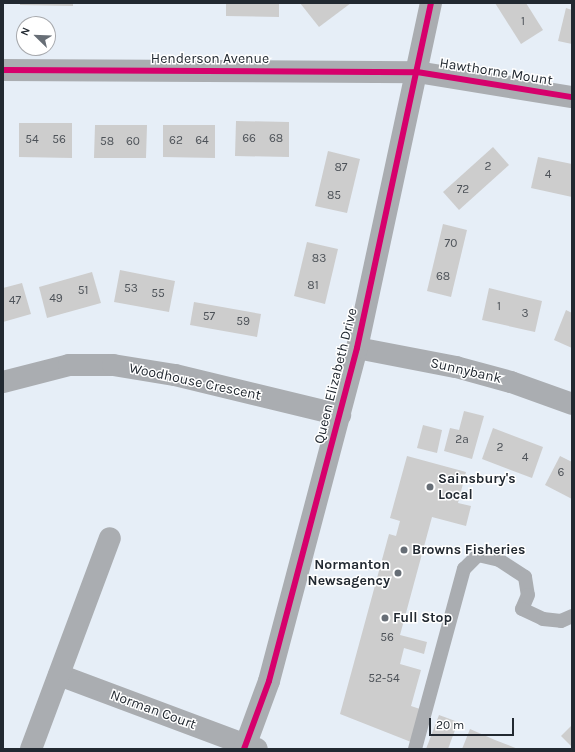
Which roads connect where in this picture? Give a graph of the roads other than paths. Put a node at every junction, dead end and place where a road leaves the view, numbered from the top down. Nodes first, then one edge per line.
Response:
1 (432, 3) edge
2 (3, 70) edge
3 (417, 72) junction
4 (572, 97) edge
5 (357, 348) junction
6 (3, 382) edge
7 (572, 404) edge
8 (340, 415) junction
9 (110, 538) dead end
10 (572, 616) edge
11 (59, 676) junction
12 (249, 748) edge
13 (31, 749) edge
14 (415, 749) edge

1 - 3 street, Queen Elizabeth Drive
2 - 3 street, Henderson Avenue
3 - 4 street, Hawthorne Mount
3 - 5 street, Queen Elizabeth Drive
5 - 7 street, Sunnybank
5 - 8 street, Queen Elizabeth Drive
6 - 8 street, Woodhouse Crescent
8 - 12 street, Queen Elizabeth Drive
9 - 11 street
10 - 14 lane
11 - 12 street, Norman Court
11 - 13 street

